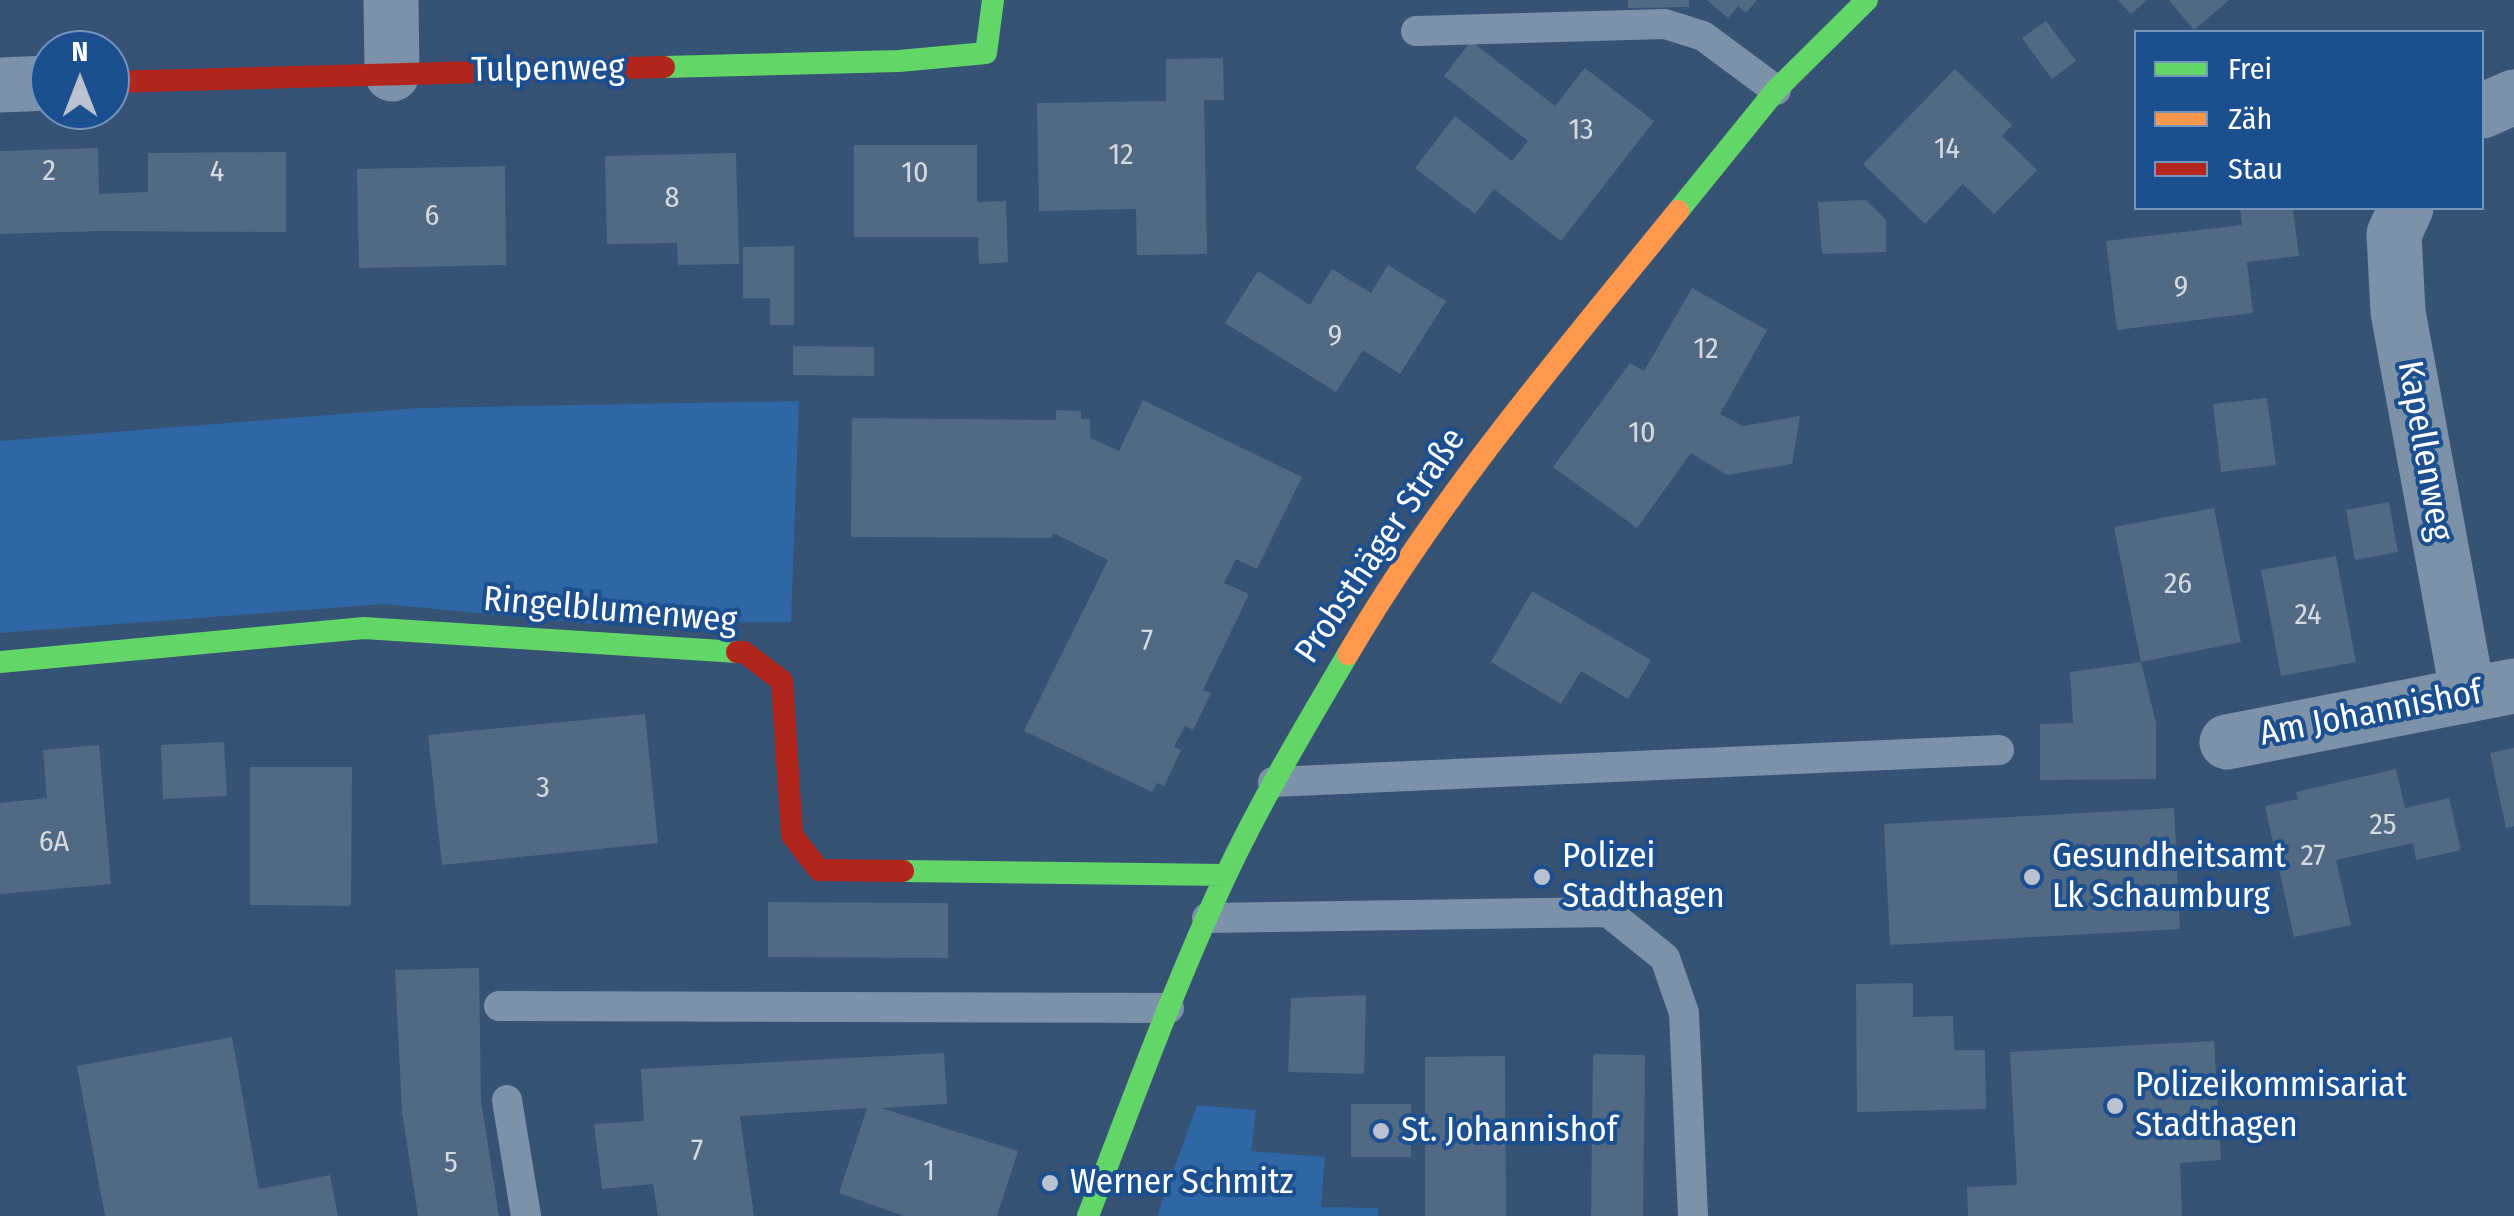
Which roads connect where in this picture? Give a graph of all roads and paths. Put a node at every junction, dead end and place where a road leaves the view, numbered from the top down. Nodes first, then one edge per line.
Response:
1 (391, 0) edge
2 (993, 0) edge
3 (1867, 0) edge
4 (1416, 30) dead end
5 (392, 74) junction
6 (130, 81) edge
7 (30, 83) edge
8 (0, 84) edge
9 (1776, 90) junction
10 (2514, 96) edge
11 (2484, 110) edge
12 (2405, 210) edge
13 (0, 662) edge
14 (2491, 690) edge
15 (2228, 742) dead end
16 (1998, 750) dead end
17 (1273, 782) junction
18 (1226, 875) junction
19 (1208, 918) junction
20 (499, 1006) dead end
21 (1169, 1008) junction
22 (507, 1100) dead end
23 (526, 1216) edge
24 (1088, 1216) edge
25 (1693, 1216) edge

1 - 5 street
2 - 5 street, Tulpenweg
3 - 9 street, Probsthäger Straße
4 - 9 lane
5 - 6 street, Tulpenweg
7 - 8 street
9 - 17 street, Probsthäger Straße
10 - 11 street
12 - 14 street, Kapellenweg
13 - 18 street, Ringelblumenweg
14 - 15 street, Am Johannishof
16 - 17 lane
17 - 18 street, Probsthäger Straße
18 - 19 street, Probsthäger Straße
19 - 21 street, Probsthäger Straße
19 - 25 lane
20 - 21 lane
21 - 24 street, Probsthäger Straße
22 - 23 lane

